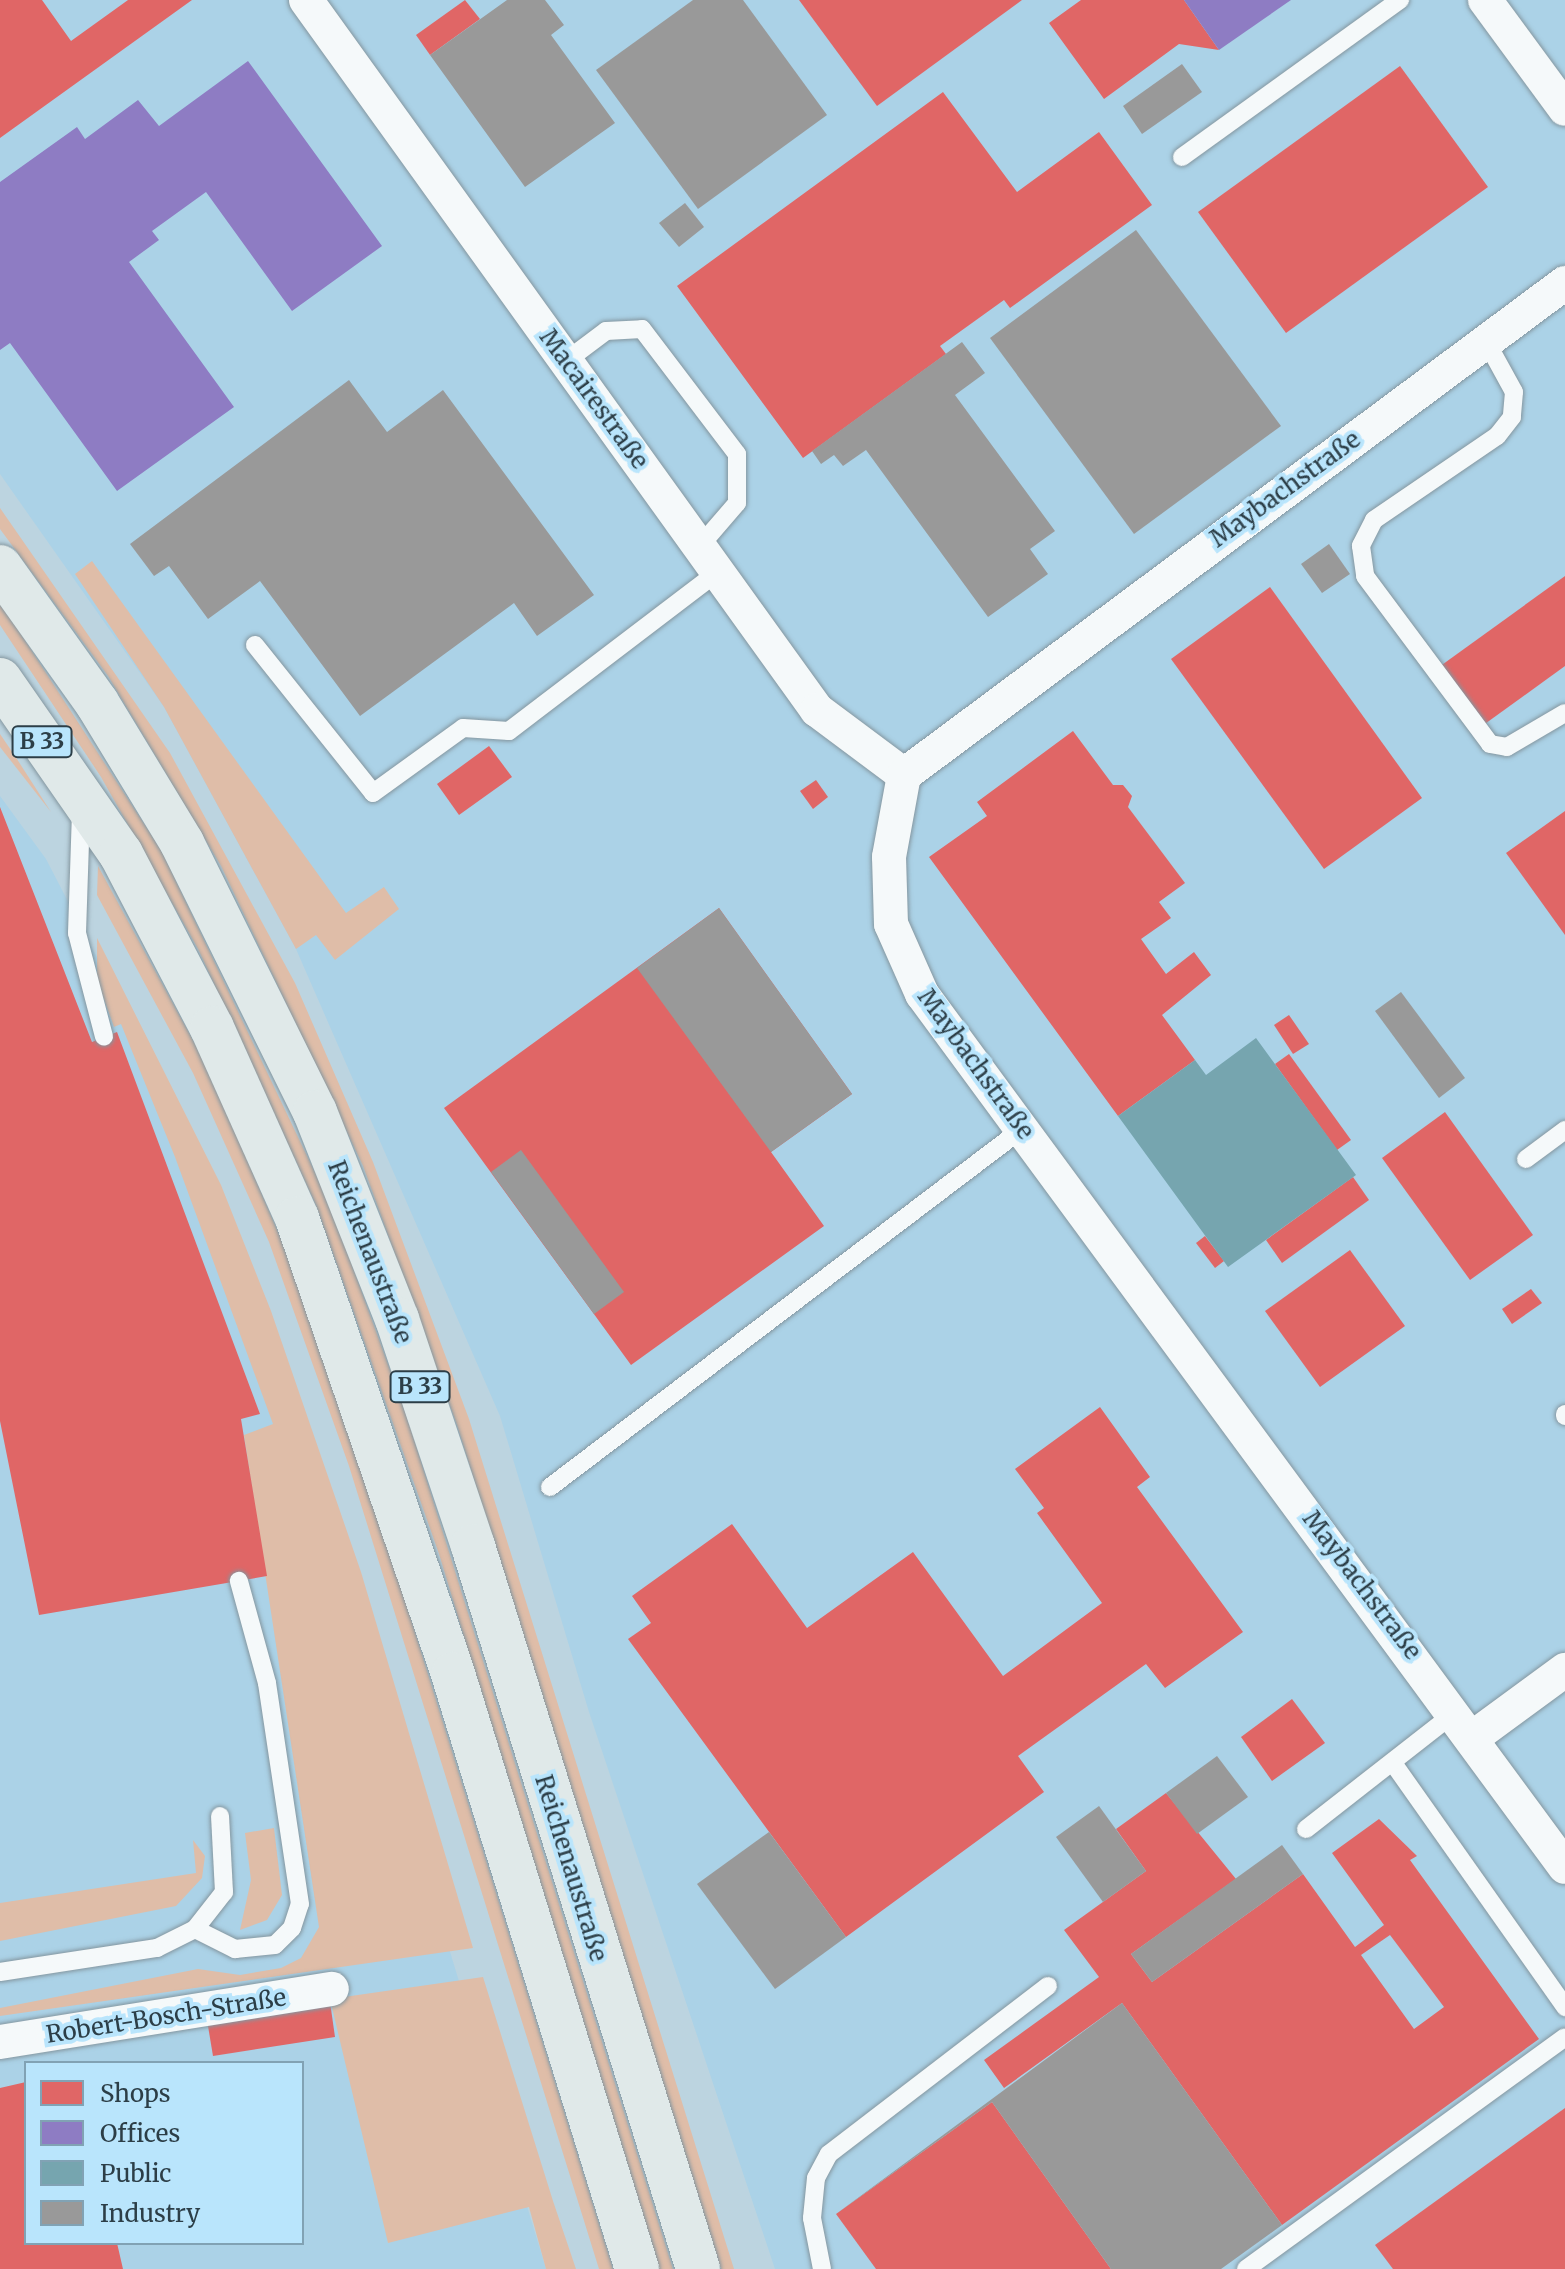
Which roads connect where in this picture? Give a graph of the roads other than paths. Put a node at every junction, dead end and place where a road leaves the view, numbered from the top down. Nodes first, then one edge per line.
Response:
1 (306, 0) edge
2 (1400, 0) edge
3 (1485, 0) edge
4 (1565, 109) edge
5 (1182, 157) dead end
6 (1565, 283) edge
7 (1486, 341) junction
8 (566, 361) junction
9 (709, 559) junction
10 (0, 567) edge
11 (255, 645) dead end
12 (0, 680) edge
13 (1565, 713) edge
14 (904, 775) junction
15 (81, 805) junction
16 (104, 1037) dead end
17 (1022, 1129) junction
18 (1565, 1130) edge
19 (1526, 1159) dead end
20 (550, 1487) dead end
21 (239, 1581) dead end
22 (1565, 1670) edge
23 (1465, 1724) junction
24 (1393, 1763) junction
25 (220, 1816) dead end
26 (1306, 1829) dead end
27 (1565, 1867) edge
28 (195, 1929) junction
29 (0, 1972) edge
30 (1048, 1986) dead end
31 (332, 1989) dead end
32 (1565, 2007) edge
33 (1565, 2037) edge
34 (0, 2042) edge
35 (637, 2269) edge
36 (698, 2269) edge
37 (822, 2269) edge
38 (1246, 2269) edge

1 - 8 street, Macairestraße
2 - 5 lane
3 - 4 street
6 - 7 street, Maybachstraße
7 - 13 lane
7 - 14 street, Maybachstraße
8 - 9 street, Macairestraße
8 - 9 lane
9 - 11 lane
9 - 14 street, Macairestraße
10 - 36 main road, Reichenaustraße / B 33
12 - 15 main road, B 33
14 - 17 street, Maybachstraße
15 - 16 lane
15 - 35 main road, B 33
17 - 20 lane
17 - 23 street, Maybachstraße
18 - 19 lane
21 - 28 lane
22 - 23 street
23 - 24 lane
23 - 27 street, Maybachstraße
24 - 26 lane
24 - 32 lane
25 - 28 lane
28 - 29 lane
30 - 37 lane
31 - 34 street, Robert-Bosch-Straße
33 - 38 lane

